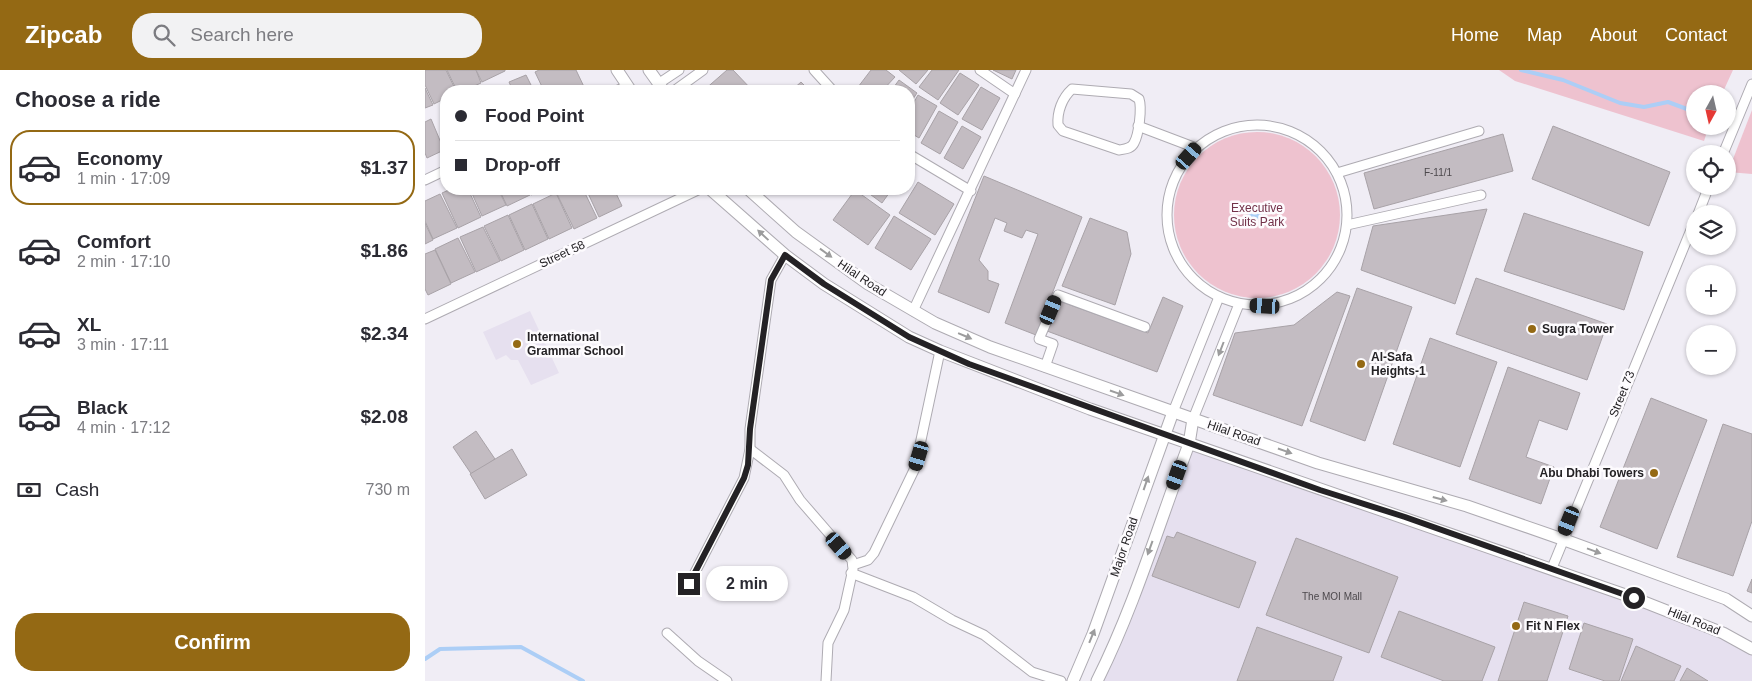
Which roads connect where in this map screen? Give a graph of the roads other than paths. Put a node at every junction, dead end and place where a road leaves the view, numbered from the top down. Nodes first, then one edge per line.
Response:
1 (617, 70) edge
2 (649, 70) edge
3 (679, 70) edge
4 (703, 70) edge
5 (814, 70) edge
6 (980, 70) edge
7 (1027, 70) edge
8 (1752, 84) edge
9 (626, 85) edge
10 (659, 85) edge
11 (664, 85) edge
12 (682, 85) edge
13 (828, 85) edge
14 (1015, 94) junction
15 (1138, 126) junction
16 (1479, 130) dead end
17 (1727, 145) edge
18 (1196, 148) junction
19 (915, 158) edge
20 (440, 173) edge
21 (1337, 173) junction
22 (425, 180) edge
23 (971, 191) junction
24 (687, 195) edge
25 (717, 195) edge
26 (755, 195) edge
27 (1481, 195) dead end
28 (1347, 225) junction
29 (1686, 242) edge
30 (785, 255) junction
31 (1219, 298) junction
32 (1239, 304) junction
33 (913, 311) junction
34 (425, 319) edge
35 (1145, 327) dead end
36 (940, 351) junction
37 (1045, 367) junction
38 (1173, 412) junction
39 (1193, 419) junction
40 (1163, 435) junction
41 (1189, 444) junction
42 (750, 449) junction
43 (1562, 539) junction
44 (1552, 568) junction
45 (852, 569) junction
46 (689, 584) dead end
47 (1752, 616) edge
48 (667, 633) dead end
49 (1752, 649) edge
50 (727, 681) edge
51 (826, 681) edge
52 (1061, 681) edge
53 (1073, 681) edge
54 (1097, 681) edge

1 - 9 street
2 - 10 street
3 - 11 street
4 - 12 street
5 - 13 street
6 - 14 street
7 - 14 street
8 - 17 street
14 - 23 street
15 - 15 street
15 - 18 street
16 - 21 street
18 - 21 street
18 - 31 street
19 - 23 street
20 - 22 street
21 - 28 street
23 - 33 street
24 - 34 street, Street 58
30 -> 25 street, Hilal Road
26 -> 33 street, Hilal Road
27 - 28 street
28 - 32 street
29 - 43 street, Street 73
30 - 36 street, Hilal Road
30 - 42 street
31 - 32 street
31 - 38 street
32 -> 39 street
33 -> 37 street, Hilal Road
35 - 37 street
36 - 40 street, Hilal Road
36 - 45 street
37 -> 38 street, Hilal Road
38 - 39 street, Hilal Road
38 - 40 street, Major Road
39 - 41 street, Major Road
39 -> 43 street, Hilal Road
40 - 41 street, Hilal Road
53 -> 40 street, Major Road
41 - 44 street, Hilal Road
41 -> 54 street, Major Road
42 - 45 street
42 - 46 street
43 - 44 street, Street 73
43 -> 47 street, Hilal Road
44 - 49 street, Hilal Road
45 - 51 street
45 - 52 street
48 - 50 street

